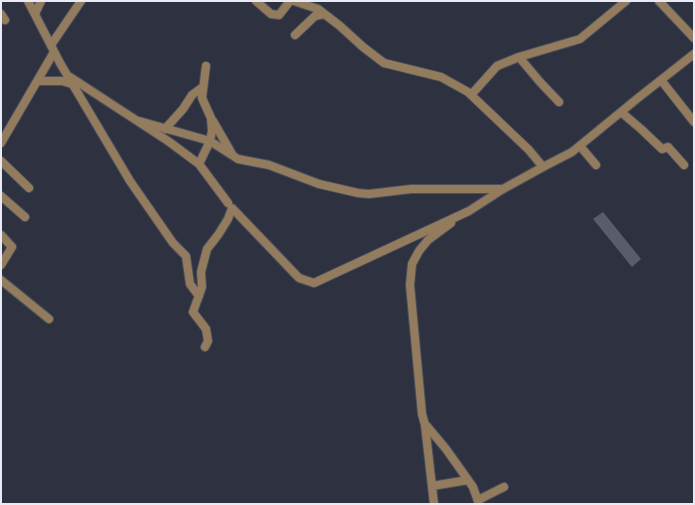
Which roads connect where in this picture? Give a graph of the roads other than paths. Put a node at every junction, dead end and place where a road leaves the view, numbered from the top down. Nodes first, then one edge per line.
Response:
1 (28, 1) edge
2 (41, 1) edge
3 (81, 1) edge
4 (256, 1) edge
5 (290, 1) edge
6 (294, 1) edge
7 (322, 1) edge
8 (626, 1) edge
9 (659, 1) edge
10 (316, 8) junction
11 (35, 14) junction
12 (324, 14) junction
13 (296, 35) dead end
14 (694, 38) edge
15 (53, 49) junction
16 (694, 54) edge
17 (519, 57) junction
18 (206, 66) dead end
19 (67, 75) junction
20 (661, 80) junction
21 (38, 81) junction
22 (72, 84) junction
23 (203, 87) junction
24 (471, 95) junction
25 (559, 102) dead end
26 (621, 112) junction
27 (211, 118) junction
28 (139, 121) junction
29 (694, 122) edge
30 (165, 129) junction
31 (210, 141) junction
32 (1, 143) edge
33 (580, 146) junction
34 (233, 155) junction
35 (1, 161) edge
36 (199, 164) junction
37 (596, 165) dead end
38 (684, 165) dead end
39 (543, 167) junction
40 (29, 188) dead end
41 (503, 189) junction
42 (1, 196) edge
43 (228, 203) dead end
44 (460, 215) junction
45 (25, 217) dead end
46 (1, 236) edge
47 (1, 265) edge
48 (1, 280) edge
49 (199, 296) junction
50 (49, 319) dead end
51 (205, 347) dead end
52 (425, 425) junction
53 (468, 480) junction
54 (432, 486) junction
55 (504, 487) dead end
56 (478, 502) edge
57 (434, 504) edge

1 - 11 street
2 - 11 street
3 - 15 street
4 - 5 street
6 - 10 street
7 - 10 street
8 - 17 street
9 - 14 street
10 - 12 street
11 - 15 street
12 - 13 street
12 - 24 street
15 - 19 street
15 - 21 street
16 - 20 street
17 - 24 street
17 - 25 street
18 - 23 street
19 - 22 street
19 - 28 street
20 - 26 street
20 - 29 street
21 - 22 street
21 - 32 street
22 - 49 street
23 - 27 street
23 - 30 street
24 - 39 street
26 - 33 street
26 - 38 street
27 - 31 street
27 - 34 street
28 - 30 street
28 - 36 street
30 - 31 street
31 - 34 street
31 - 36 street
33 - 37 street
33 - 39 street
34 - 41 street
35 - 40 street
36 - 43 street
39 - 41 street
41 - 44 street
42 - 45 street
44 - 49 street
44 - 52 street
46 - 47 street
48 - 50 street
49 - 51 street
52 - 53 street
52 - 54 street
53 - 54 street
53 - 56 street
54 - 57 street
55 - 56 street

